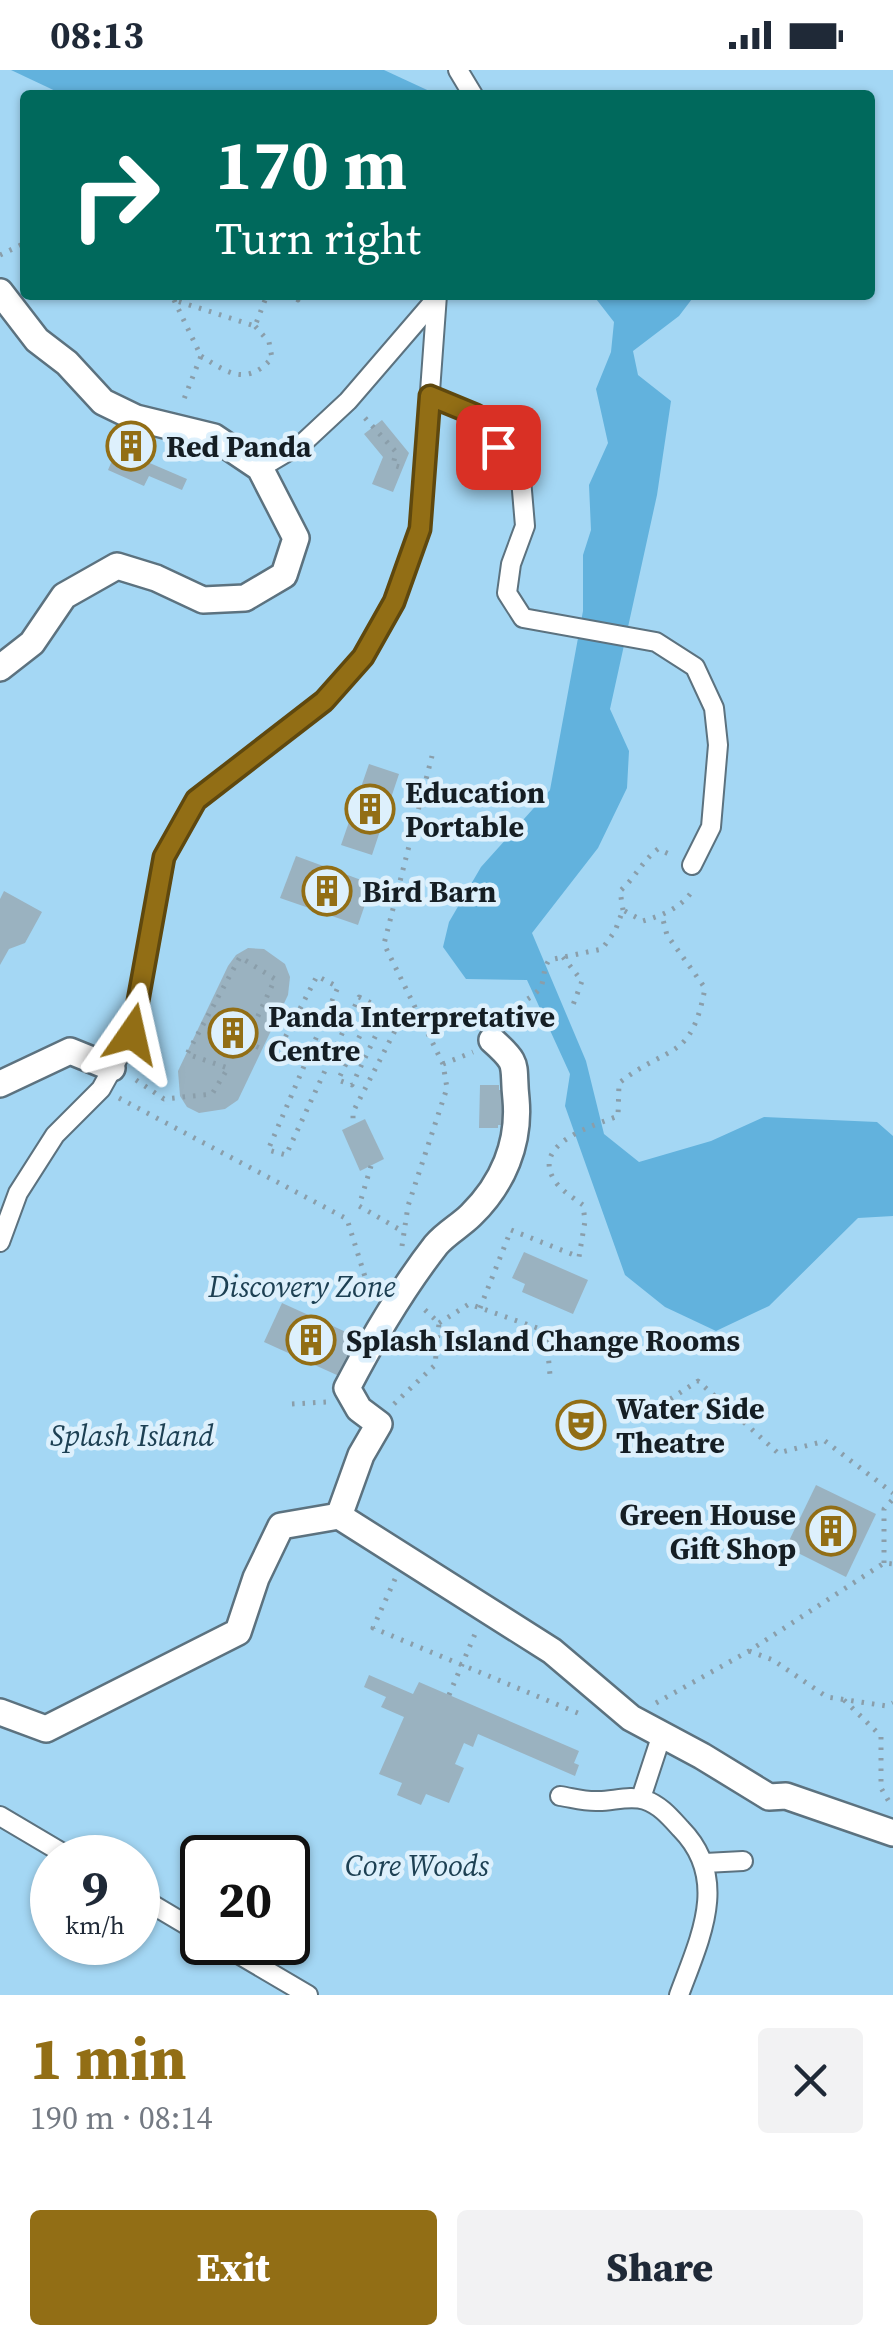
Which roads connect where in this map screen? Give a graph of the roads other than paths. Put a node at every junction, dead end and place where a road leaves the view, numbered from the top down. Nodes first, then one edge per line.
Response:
1 (0, 292) edge
2 (434, 300) edge
3 (436, 300) edge
4 (430, 396) junction
5 (260, 468) junction
6 (0, 668) edge
7 (692, 865) road end
8 (492, 1040) road end
9 (107, 1078) junction
10 (0, 1084) edge
11 (0, 1242) edge
12 (339, 1516) junction
13 (0, 1712) edge
14 (662, 1734) junction
15 (560, 1796) dead end
16 (641, 1798) junction
17 (0, 1816) edge
18 (893, 1833) edge
19 (32, 1835) edge
20 (743, 1861) dead end
21 (705, 1863) junction
22 (257, 1965) edge
23 (308, 1995) edge
24 (679, 1995) edge

1 - 5 street
2 - 5 lane
3 - 4 lane
4 - 7 lane
4 - 9 lane
5 - 6 street
8 - 12 street
9 - 10 street
9 - 11 lane
12 - 13 street
12 - 14 street
14 - 16 lane
14 - 18 street
15 - 16 lane
16 - 21 lane
17 - 19 lane
20 - 21 lane
21 - 24 lane
22 - 23 lane

